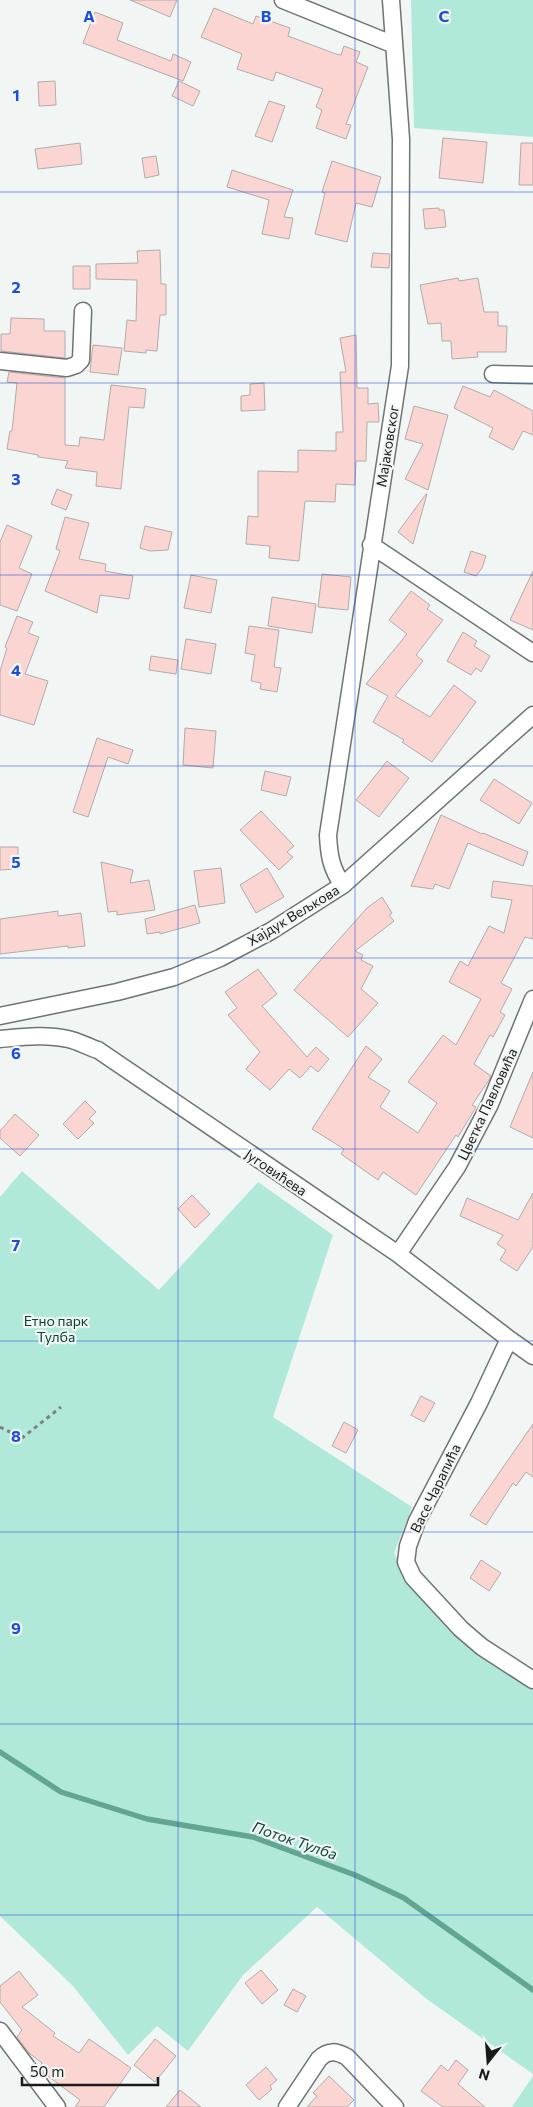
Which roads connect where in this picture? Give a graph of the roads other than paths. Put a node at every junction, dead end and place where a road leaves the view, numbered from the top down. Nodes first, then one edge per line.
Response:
1 (283, 0) edge
2 (390, 0) edge
3 (392, 44) junction
4 (83, 311) dead end
5 (0, 361) edge
6 (493, 374) dead end
7 (533, 375) edge
8 (372, 545) junction
9 (533, 653) edge
10 (533, 715) edge
11 (343, 885) junction
12 (533, 999) edge
13 (0, 1016) edge
14 (0, 1039) edge
15 (398, 1254) junction
16 (508, 1339) junction
17 (533, 1356) edge
18 (533, 1680) edge
19 (0, 2031) edge
20 (57, 2107) edge
21 (287, 2107) edge
22 (395, 2107) edge

1 - 3 street
2 - 3 street, Мајаковског
3 - 8 street, Мајаковског
4 - 5 street
6 - 7 street
8 - 9 street
8 - 11 street, Мајаковског
10 - 11 street, Хајдук Вељкова
11 - 13 street, Хајдук Вељкова
12 - 15 street, Цветка Павловића
14 - 15 street, Југовићева
15 - 16 street, Југовићева
16 - 17 street, Југовићева
16 - 18 street, Васе Чарапића
19 - 20 street
21 - 22 street

